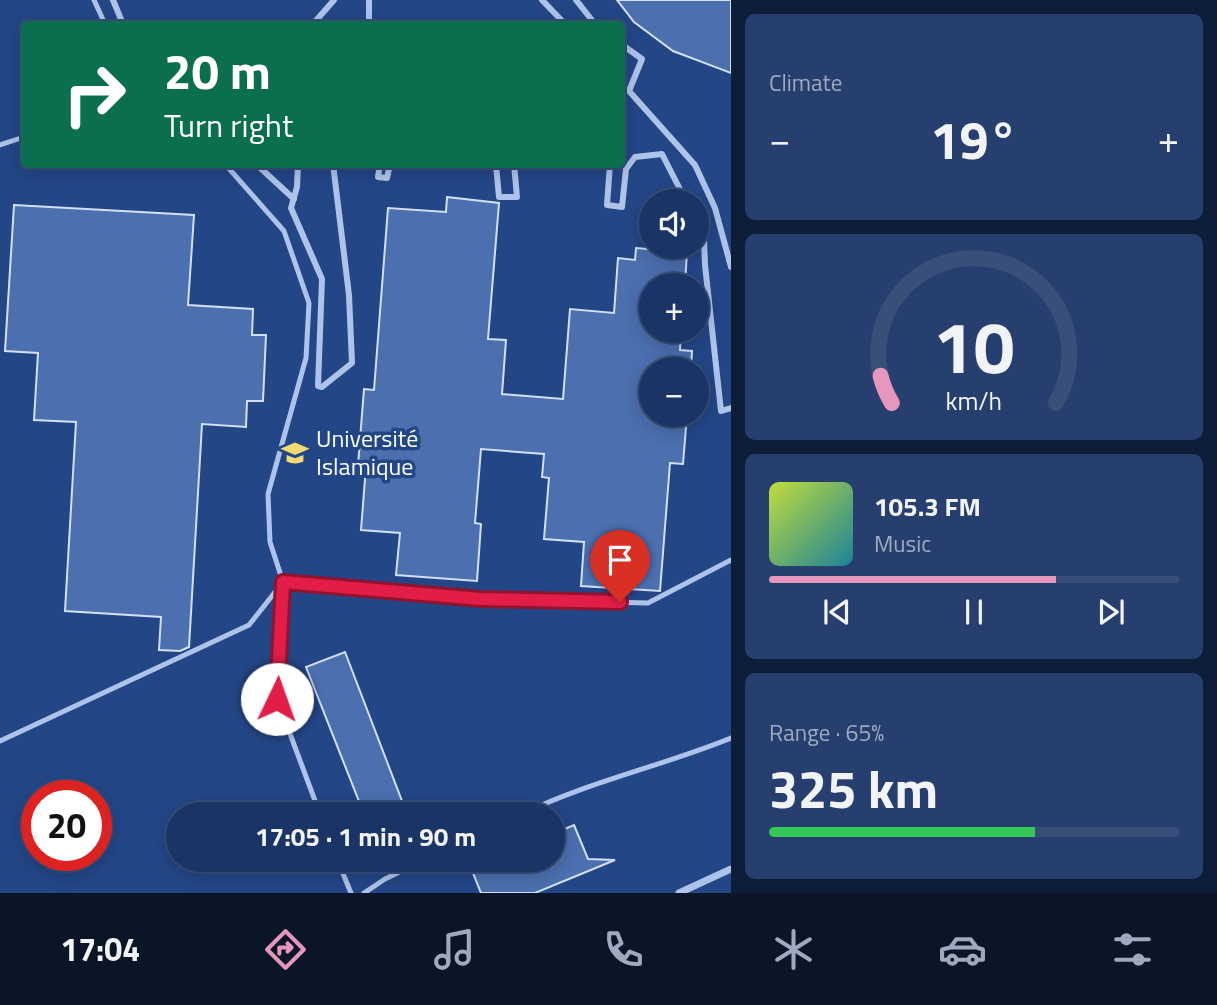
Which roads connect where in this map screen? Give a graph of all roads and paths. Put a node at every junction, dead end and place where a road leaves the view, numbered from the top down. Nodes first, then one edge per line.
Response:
1 (94, 0) edge
2 (113, 0) edge
3 (334, 0) edge
4 (369, 0) edge
5 (542, 0) edge
6 (576, 0) edge
7 (104, 21) edge
8 (122, 21) edge
9 (316, 21) edge
10 (369, 21) edge
11 (562, 21) edge
12 (593, 21) edge
13 (625, 47) edge
14 (21, 138) edge
15 (0, 145) edge
16 (229, 168) edge
17 (260, 168) edge
18 (298, 168) edge
19 (333, 168) edge
20 (379, 168) edge
21 (389, 168) edge
22 (496, 168) edge
23 (514, 168) edge
24 (610, 168) edge
25 (680, 189) edge
26 (294, 199) junction
27 (705, 259) edge
28 (730, 267) edge
29 (730, 408) edge
30 (730, 560) edge
31 (283, 582) junction
32 (730, 738) edge
33 (0, 741) edge
34 (316, 802) edge
35 (546, 802) edge
36 (730, 869) edge
37 (342, 872) edge
38 (399, 872) edge
39 (351, 893) edge
40 (364, 893) edge
41 (679, 893) edge

1 - 7 lane
2 - 8 street
3 - 9 street
4 - 10 street
5 - 11 street
6 - 12 street
13 - 28 street
14 - 15 lane
16 - 31 lane
17 - 26 street
18 - 26 street
19 - 26 street
20 - 21 street
22 - 23 street
24 - 25 street
27 - 29 street
30 - 31 lane
31 - 33 lane
31 - 34 lane
32 - 35 lane
36 - 41 street
37 - 39 lane
38 - 40 lane

